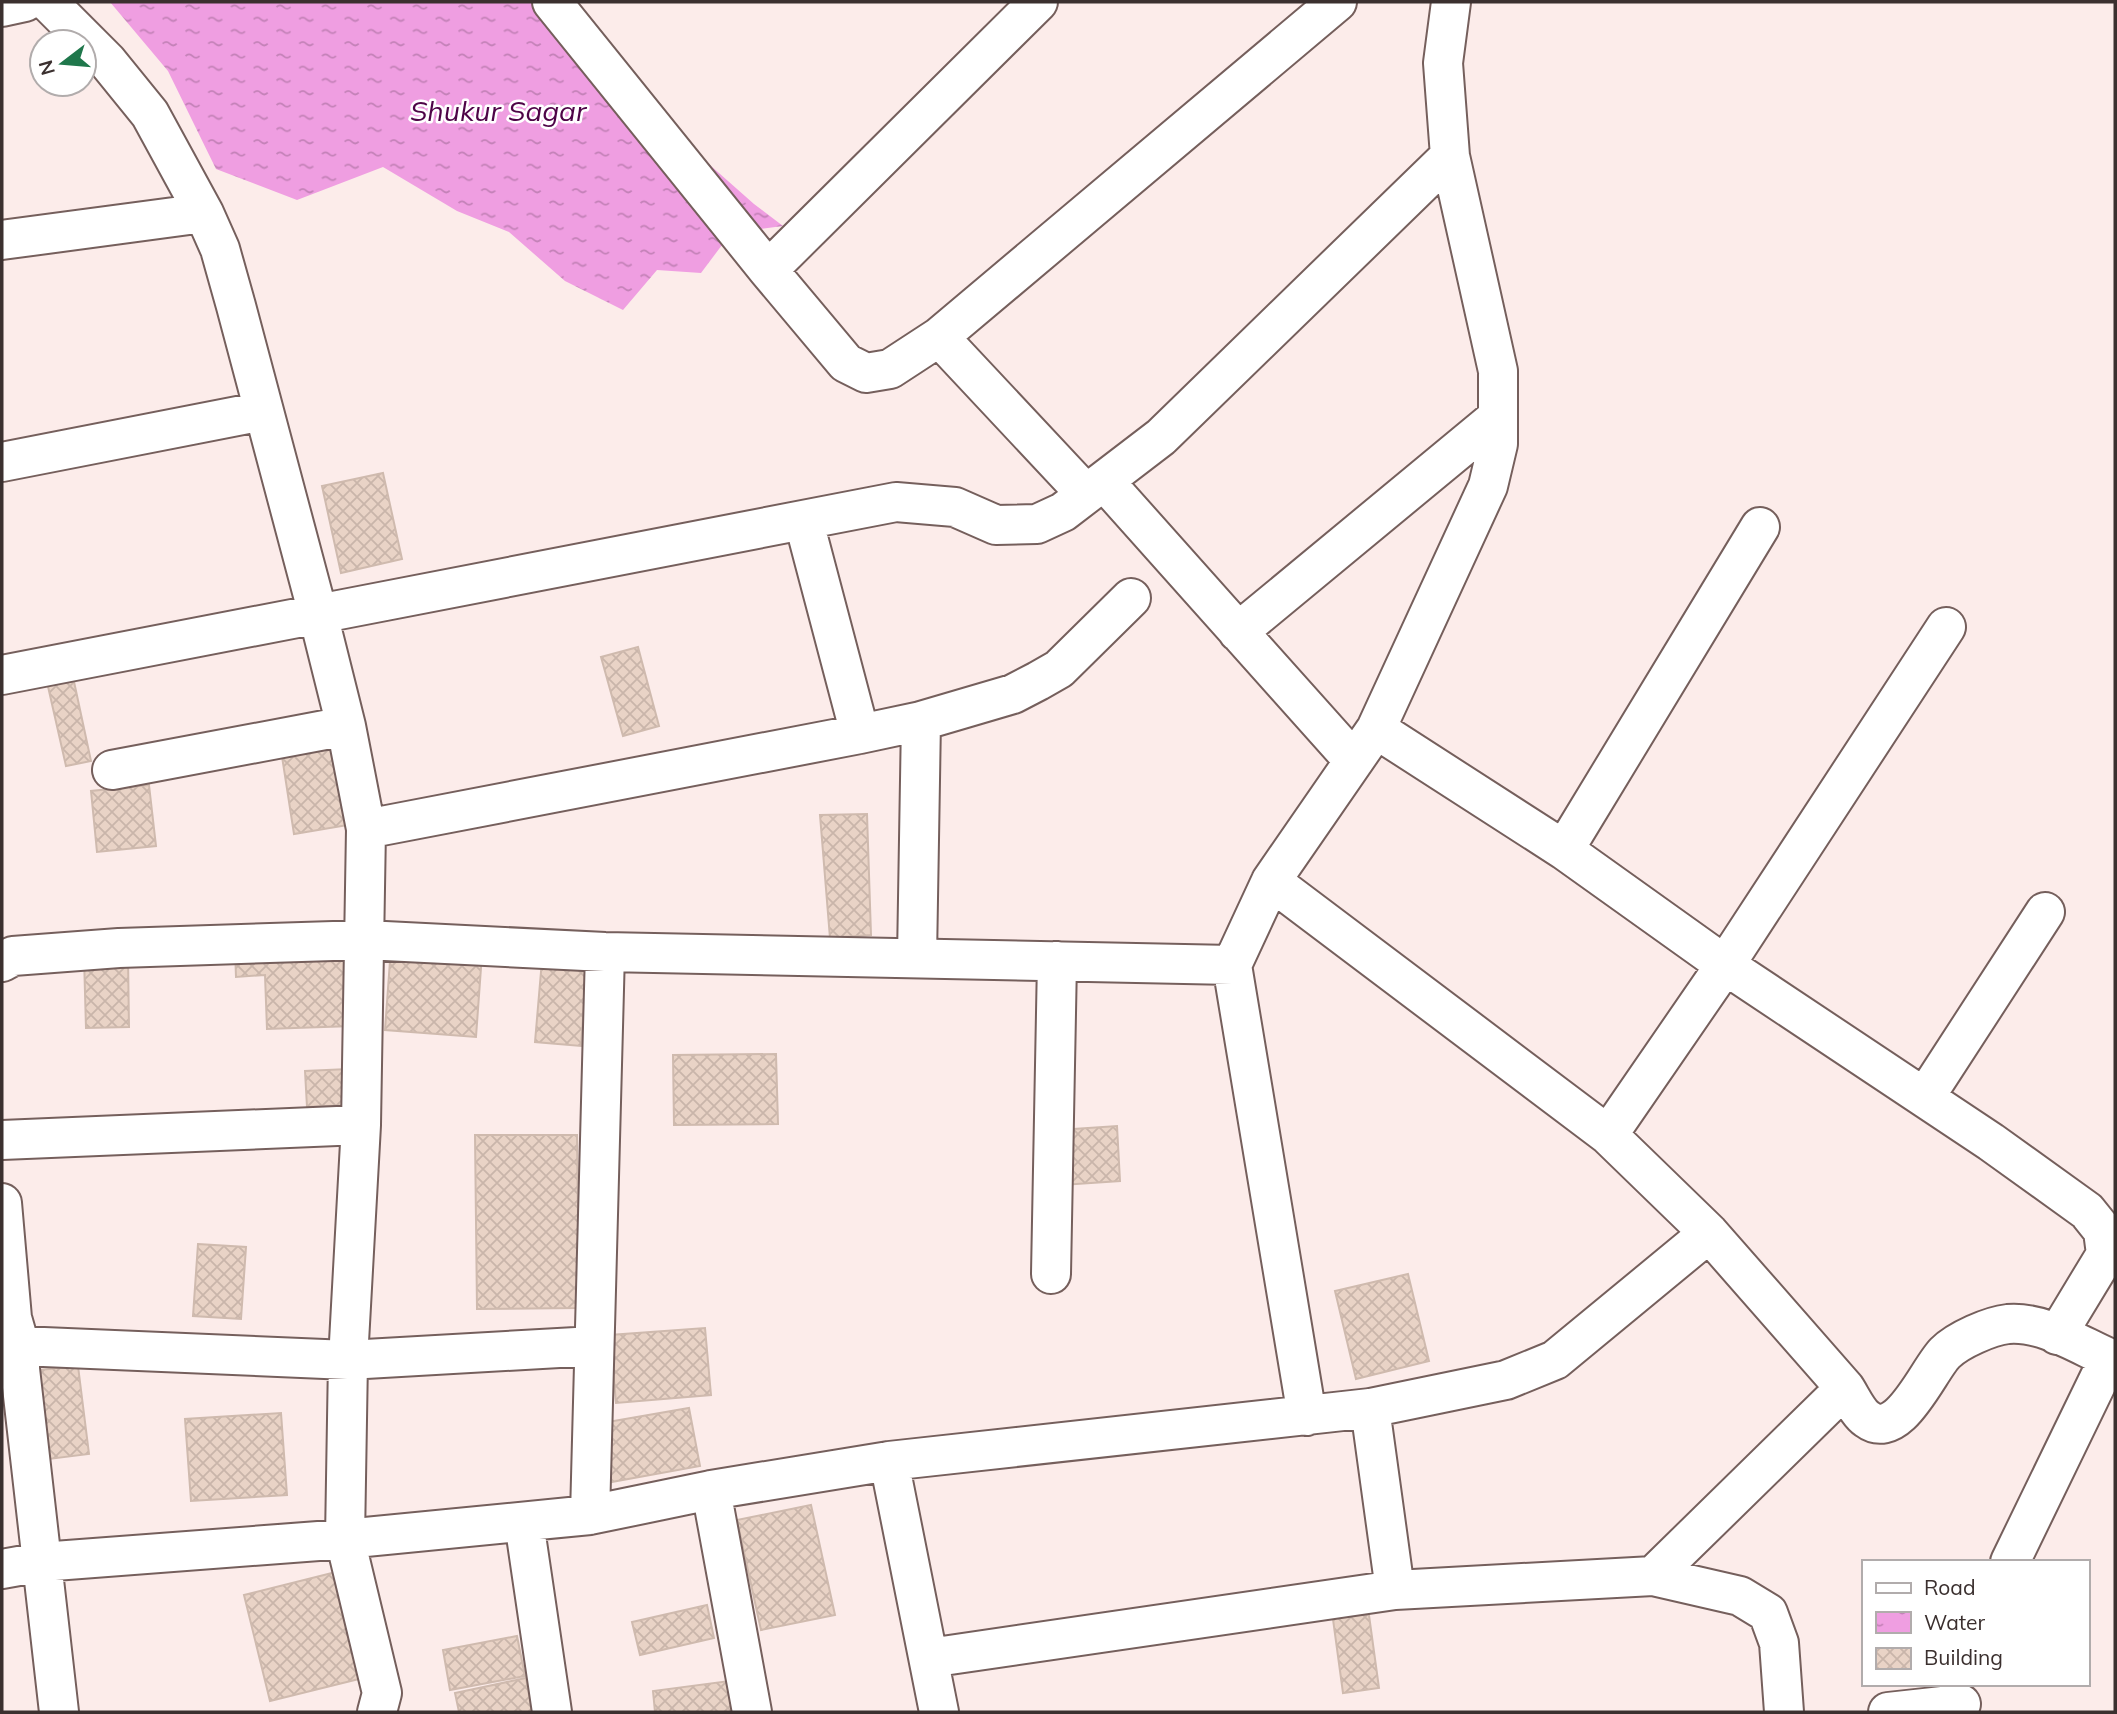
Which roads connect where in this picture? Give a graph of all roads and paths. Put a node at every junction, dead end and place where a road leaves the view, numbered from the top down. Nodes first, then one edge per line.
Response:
1 (25, 2) edge
2 (48, 2) edge
3 (552, 2) edge
4 (1038, 2) edge
5 (1337, 2) edge
6 (1451, 2) edge
7 (2, 7) edge
8 (1450, 156) junction
9 (204, 213) junction
10 (2, 240) edge
11 (768, 270) junction
12 (939, 337) junction
13 (263, 411) junction
14 (1498, 417) junction
15 (2, 462) edge
16 (1095, 487) junction
17 (804, 522) junction
18 (1760, 527) dead end
19 (1131, 598) dead end
20 (318, 614) junction
21 (1946, 627) dead end
22 (1238, 632) junction
23 (2, 675) edge
24 (921, 720) junction
25 (346, 726) junction
26 (1376, 729) junction
27 (860, 734) junction
28 (1354, 761) junction
29 (112, 770) dead end
30 (366, 829) junction
31 (1564, 850) junction
32 (1271, 881) junction
33 (2046, 912) dead end
34 (365, 940) junction
35 (605, 952) junction
36 (917, 958) junction
37 (1057, 961) junction
38 (2, 962) edge
39 (1232, 965) junction
40 (1725, 965) junction
41 (1925, 1097) junction
42 (361, 1125) junction
43 (1608, 1135) junction
44 (2, 1140) edge
45 (2, 1197) edge
46 (2, 1203) edge
47 (1709, 1233) junction
48 (1051, 1274) dead end
49 (2057, 1335) junction
50 (20, 1346) junction
51 (594, 1346) junction
52 (348, 1360) junction
53 (2112, 1360) edge
54 (1845, 1388) junction
55 (1370, 1408) junction
56 (1307, 1416) junction
57 (889, 1461) junction
58 (711, 1490) junction
59 (590, 1515) junction
60 (524, 1522) junction
61 (345, 1539) junction
62 (2011, 1560) edge
63 (41, 1562) junction
64 (2, 1569) edge
65 (1653, 1576) junction
66 (1395, 1590) junction
67 (929, 1658) junction
68 (1961, 1704) dead end
69 (59, 1712) edge
70 (377, 1712) edge
71 (552, 1712) edge
72 (752, 1712) edge
73 (939, 1712) edge
74 (1784, 1712) edge
75 (1888, 1712) edge

1 - 7 street
2 - 9 street
3 - 11 street
4 - 11 street
5 - 12 street
6 - 8 street
8 - 14 street
8 - 16 street
9 - 10 street
9 - 13 street
11 - 12 street
12 - 16 street
13 - 15 street
13 - 20 street
14 - 22 street
14 - 26 street
16 - 17 street
16 - 22 street
17 - 20 street
17 - 27 street
18 - 31 street
19 - 24 street
20 - 23 street
20 - 25 street
21 - 40 street
22 - 28 street
24 - 27 street
24 - 36 street
25 - 29 street
25 - 30 street
26 - 28 street
26 - 31 street
27 - 30 street
28 - 32 street
30 - 34 street
31 - 40 street
32 - 39 street
32 - 43 street
33 - 41 street
34 - 35 street
34 - 38 street
34 - 42 street
35 - 36 street
35 - 51 street
36 - 37 street
37 - 39 street
37 - 48 street
39 - 56 street
40 - 41 street
40 - 43 street
41 - 49 street
42 - 44 street
42 - 52 street
43 - 47 street
45 - 46 street
46 - 50 street
47 - 54 street
47 - 55 street
49 - 53 street
49 - 54 street
50 - 52 street
50 - 63 street
51 - 52 street
51 - 59 street
52 - 61 street
53 - 62 street
54 - 65 street
55 - 56 street
55 - 66 street
56 - 57 street
57 - 58 street
57 - 67 street
58 - 59 street
58 - 72 street
59 - 60 street
60 - 61 street
60 - 71 street
61 - 63 street
61 - 70 street
63 - 64 street
63 - 69 street
65 - 66 street
65 - 74 street
66 - 67 street
67 - 73 street
68 - 75 street

